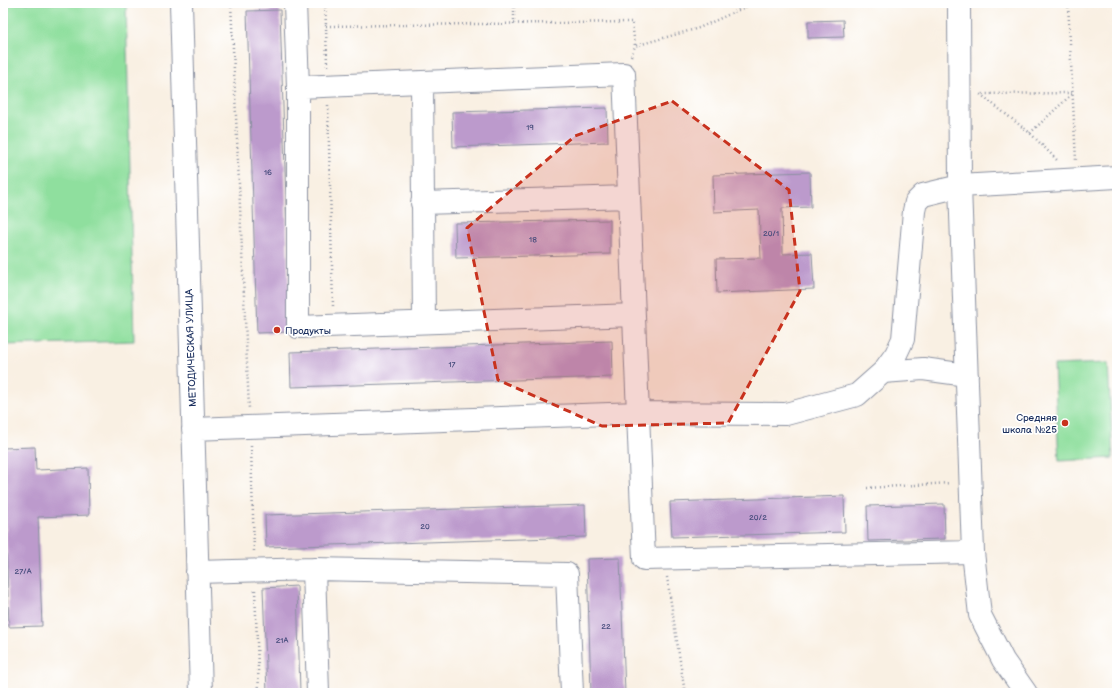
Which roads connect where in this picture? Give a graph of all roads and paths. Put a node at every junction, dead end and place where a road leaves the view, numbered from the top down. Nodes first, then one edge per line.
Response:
1 (181, 3) edge
2 (231, 3) edge
3 (295, 3) edge
4 (325, 3) edge
5 (514, 3) edge
6 (754, 3) edge
7 (959, 3) edge
8 (1068, 3) edge
9 (514, 24) dead end
10 (326, 26) dead end
11 (624, 74) junction
12 (422, 82) junction
13 (298, 87) junction
14 (1073, 93) junction
15 (1030, 133) junction
16 (1117, 177) edge
17 (1077, 179) junction
18 (960, 186) junction
19 (629, 197) junction
20 (422, 203) junction
21 (634, 315) junction
22 (424, 322) junction
23 (883, 372) junction
24 (967, 375) junction
25 (638, 413) junction
26 (250, 427) junction
27 (193, 429) junction
28 (971, 481) junction
29 (867, 488) dead end
30 (974, 552) junction
31 (665, 559) junction
32 (314, 568) junction
33 (255, 570) junction
34 (197, 572) junction
35 (201, 693) edge
36 (259, 693) edge
37 (318, 693) edge
38 (572, 693) edge
39 (685, 693) edge
40 (1026, 693) edge

1 - 27 street, МЕТОДИЧЕСКАЯ УЛИЦА
2 - 26 path
3 - 13 street
4 - 10 path
5 - 9 path
6 - 11 path
7 - 18 street
8 - 14 path
11 - 12 street
11 - 19 street
12 - 13 street
12 - 20 street
13 - 22 street
14 - 15 path
14 - 15 path
14 - 17 path
15 - 17 path
16 - 17 street
17 - 18 street
18 - 23 street
18 - 24 street
19 - 20 street
19 - 21 street
20 - 22 street
21 - 22 street
21 - 25 street
23 - 24 street
23 - 25 street
24 - 28 street
25 - 26 street
25 - 31 street
26 - 27 street
26 - 33 path
27 - 34 street, МЕТОДИЧЕСКАЯ УЛИЦА
28 - 29 path
28 - 30 street
30 - 31 street
30 - 40 street
31 - 39 path
32 - 33 street
32 - 37 street
32 - 38 street
33 - 34 street
33 - 36 path
34 - 35 street, МЕТОДИЧЕСКАЯ УЛИЦА

